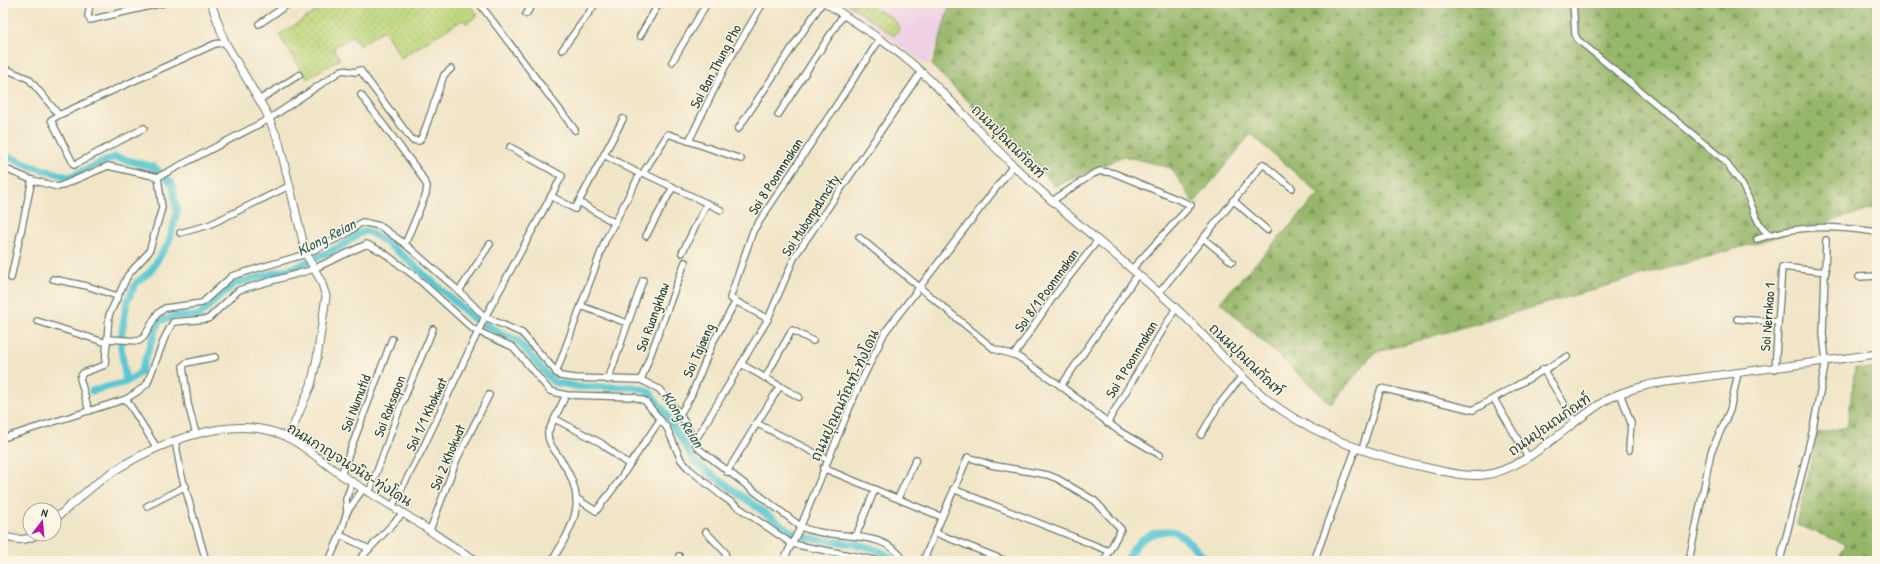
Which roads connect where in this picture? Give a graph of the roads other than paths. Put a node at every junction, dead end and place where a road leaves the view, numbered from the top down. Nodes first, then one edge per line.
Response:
1 (90, 3) edge
2 (163, 3) edge
3 (211, 3) edge
4 (290, 3) edge
5 (479, 3) edge
6 (534, 3) edge
7 (596, 3) edge
8 (659, 3) edge
9 (707, 3) edge
10 (764, 3) edge
11 (822, 3) edge
12 (826, 3) edge
13 (1573, 3) edge
14 (526, 14) dead end
15 (843, 14) junction
16 (260, 24) dead end
17 (640, 36) dead end
18 (880, 39) junction
19 (225, 42) junction
20 (562, 50) dead end
21 (672, 62) dead end
22 (3, 68) edge
23 (451, 69) dead end
24 (921, 72) junction
25 (299, 75) dead end
26 (361, 95) dead end
27 (259, 100) junction
28 (59, 115) junction
29 (778, 115) dead end
30 (269, 119) junction
31 (623, 119) dead end
32 (144, 128) dead end
33 (738, 129) dead end
34 (575, 130) dead end
35 (689, 141) junction
36 (510, 147) dead end
37 (604, 155) junction
38 (741, 159) dead end
39 (1013, 166) junction
40 (3, 168) edge
41 (642, 174) junction
42 (158, 177) junction
43 (32, 180) junction
44 (289, 186) junction
45 (673, 187) junction
46 (1292, 188) dead end
47 (551, 196) junction
48 (1233, 200) junction
49 (1052, 201) junction
50 (579, 202) junction
51 (707, 203) junction
52 (721, 210) dead end
53 (615, 223) junction
54 (1267, 230) dead end
55 (1877, 232) edge
56 (180, 233) dead end
57 (1769, 235) junction
58 (646, 236) dead end
59 (859, 236) dead end
60 (1203, 238) junction
61 (1757, 239) dead end
62 (1098, 240) junction
63 (1826, 240) dead end
64 (405, 244) junction
65 (490, 244) dead end
66 (682, 253) dead end
67 (306, 254) junction
68 (685, 262) dead end
69 (1232, 262) dead end
70 (314, 267) junction
71 (1135, 272) junction
72 (1826, 272) junction
73 (1877, 276) edge
74 (1859, 277) dead end
75 (11, 278) dead end
76 (52, 279) dead end
77 (643, 280) dead end
78 (920, 286) junction
79 (459, 291) junction
80 (1159, 293) junction
81 (117, 296) junction
82 (736, 301) junction
83 (581, 306) junction
84 (1176, 308) junction
85 (484, 318) junction
86 (768, 319) junction
87 (1737, 319) dead end
88 (37, 321) dead end
89 (1778, 322) junction
90 (627, 323) junction
91 (433, 328) dead end
92 (478, 330) junction
93 (392, 339) dead end
94 (108, 341) junction
95 (813, 341) dead end
96 (1877, 354) edge
97 (1014, 355) junction
98 (215, 357) dead end
99 (1567, 357) dead end
100 (1826, 361) junction
101 (742, 364) junction
102 (1775, 368) junction
103 (1543, 369) junction
104 (1738, 373) junction
105 (556, 374) junction
106 (1242, 376) junction
107 (765, 378) junction
108 (608, 380) junction
109 (641, 380) junction
110 (780, 386) junction
111 (1061, 386) junction
112 (1620, 393) junction
113 (489, 394) dead end
114 (566, 395) junction
115 (799, 397) dead end
116 (126, 399) junction
117 (1494, 399) junction
118 (89, 411) junction
119 (680, 414) junction
120 (555, 419) junction
121 (660, 420) junction
122 (1575, 422) junction
123 (756, 423) junction
124 (1107, 423) junction
125 (196, 434) junction
126 (1201, 434) dead end
127 (3, 438) edge
128 (288, 438) junction
129 (175, 440) junction
130 (694, 441) junction
131 (157, 448) junction
132 (1359, 449) junction
133 (1629, 450) dead end
134 (1160, 455) dead end
135 (1528, 457) junction
136 (827, 459) junction
137 (916, 459) dead end
138 (629, 465) junction
139 (823, 468) junction
140 (727, 472) junction
141 (341, 475) junction
142 (352, 483) junction
143 (186, 486) junction
144 (875, 489) junction
145 (953, 489) junction
146 (366, 491) junction
147 (576, 498) junction
148 (898, 498) junction
149 (147, 506) dead end
150 (392, 507) junction
151 (347, 512) junction
152 (62, 513) edge
153 (403, 513) junction
154 (942, 517) junction
155 (800, 527) junction
156 (430, 530) junction
157 (706, 532) dead end
158 (936, 533) junction
159 (340, 535) junction
160 (3, 536) edge
161 (856, 536) junction
162 (22, 540) edge
163 (793, 543) junction
164 (369, 549) junction
165 (1109, 551) junction
166 (463, 558) edge
167 (726, 559) edge
168 (206, 561) edge
169 (329, 561) edge
170 (358, 561) edge
171 (478, 561) edge
172 (552, 561) edge
173 (732, 561) edge
174 (783, 561) edge
175 (880, 561) edge
176 (904, 561) edge
177 (923, 561) edge
178 (1006, 561) edge
179 (1104, 561) edge
180 (1314, 561) edge
181 (1690, 561) edge
182 (1780, 561) edge

1 - 2 street
3 - 19 street
4 - 16 street
5 - 34 street
6 - 14 street
7 - 20 street
8 - 17 street
9 - 21 street
10 - 35 street, Soi Ban Thung Pho
11 - 33 street
12 - 15 street, ถนนปุณณกัณฑ์
13 - 57 street
15 - 18 street, ถนนปุณณกัณฑ์
15 - 29 street
18 - 24 street, ถนนปุณณกัณฑ์
18 - 82 street, Soi 8 Poonnnakan
19 - 27 street
19 - 28 street
22 - 28 street
23 - 30 street
24 - 39 street, ถนนปุณณกัณฑ์
24 - 86 street, Soi Mubanpalmcity
25 - 27 street
26 - 64 street
27 - 30 street
28 - 32 street
30 - 42 street
30 - 44 street
31 - 37 street
35 - 38 street
35 - 41 street
36 - 47 street, Soi 1/1 Khokwat
37 - 41 street
37 - 50 street
39 - 49 street, ถนนปุณณกัณฑ์
39 - 78 street, ถนนปุณณกัณฑ์-ทุ่งโดน
40 - 43 street
41 - 45 street
41 - 53 street
42 - 43 street
42 - 81 street
43 - 75 street
44 - 56 street
44 - 67 street
45 - 51 street
45 - 58 street
46 - 48 street
47 - 50 street
47 - 85 street, Soi 1/1 Khokwat
48 - 54 street
48 - 60 street
49 - 62 street, ถนนปุณณกัณฑ์
49 - 71 street
50 - 53 street
51 - 52 street
51 - 66 street
53 - 83 street
55 - 57 street
57 - 61 street
59 - 78 street
60 - 69 street
60 - 80 street
62 - 71 street, ถนนปุณณกัณฑ์
62 - 97 street, Soi 8/1 Poonnnakan
63 - 72 street
64 - 67 street
64 - 79 street
65 - 79 street
67 - 70 street
67 - 94 street
68 - 109 street, Soi Ruangkhaw
70 - 92 street
70 - 116 street
70 - 128 street
71 - 80 street, ถนนปุณณกัณฑ์
71 - 111 street
72 - 89 street, Soi Nernkao 1
72 - 100 street
73 - 74 street
76 - 81 street
77 - 90 street
78 - 97 street
78 - 136 street, ถนนปุณณกัณฑ์-ทุ่งโดน
79 - 85 street
80 - 84 street, ถนนปุณณกัณฑ์
81 - 94 street
82 - 86 street
82 - 119 street, Soi Tajaeng
83 - 90 street
83 - 105 street
84 - 106 street, ถนนปุณณกัณฑ์
84 - 124 street, Soi 9 Poonnnakan
85 - 92 street, Soi 1/1 Khokwat
85 - 105 street
86 - 101 street, Soi Mubanpalmcity
87 - 89 street
88 - 94 street
89 - 102 street, Soi Nernkao 1
90 - 108 street
91 - 146 street, Soi Raksapon
92 - 114 street
92 - 150 street, Soi 1/1 Khokwat
93 - 141 street, Soi Numutid
94 - 118 street
95 - 107 street
96 - 100 street, ถนนปุณณกัณฑ์
97 - 111 street
98 - 125 street
99 - 103 street
100 - 102 street, ถนนปุณณกัณฑ์
100 - 182 street
101 - 107 street
101 - 130 street, Soi Mubanpalmcity
102 - 104 street, ถนนปุณณกัณฑ์
103 - 117 street
103 - 122 street
104 - 112 street, ถนนปุณณกัณฑ์
104 - 181 street
105 - 108 street
106 - 126 street
106 - 132 street, ถนนปุณณกัณฑ์
107 - 110 street
108 - 109 street
109 - 119 street
110 - 115 street
110 - 123 street
111 - 124 street
112 - 122 street, ถนนปุณณกัณฑ์
112 - 133 street
113 - 156 street, Soi 2 Khokwat
114 - 120 street
114 - 121 street
116 - 118 street
116 - 131 street
117 - 132 street
117 - 135 street
118 - 127 street
119 - 130 street
120 - 138 street
120 - 147 street
121 - 138 street
121 - 163 street
122 - 135 street, ถนนปุณณกัณฑ์
123 - 136 street
123 - 140 street
124 - 134 street
125 - 128 street, ถนนกาญจนวนิช-ทุ่งโดน
125 - 129 street, ถนนกาญจนวนิช-ทุ่งโดน
128 - 141 street, ถนนกาญจนวนิช-ทุ่งโดน
129 - 131 street, ถนนกาญจนวนิช-ทุ่งโดน
129 - 143 street
130 - 140 street
131 - 152 street, ถนนกาญจนวนิช-ทุ่งโดน
132 - 135 street, ถนนปุณณกัณฑ์
132 - 180 street
136 - 139 street, ถนนปุณณกัณฑ์-ทุ่งโดน
137 - 148 street
138 - 147 street
139 - 144 street
139 - 155 street, ถนนปุณณกัณฑ์-ทุ่งโดน
140 - 155 street
141 - 142 street, ถนนกาญจนวนิช-ทุ่งโดน
142 - 146 street, ถนนกาญจนวนิช-ทุ่งโดน
142 - 151 street
143 - 149 street
143 - 168 street
144 - 148 street
144 - 161 street
145 - 154 street
145 - 165 street
145 - 165 street
146 - 150 street, ถนนกาญจนวนิช-ทุ่งโดน
146 - 151 street, Soi Raksapon
147 - 172 street
148 - 154 street
150 - 153 street, ถนนกาญจนวนิช-ทุ่งโดน
151 - 159 street
153 - 156 street, ถนนกาญจนวนิช-ทุ่งโดน
153 - 164 street
154 - 158 street
155 - 161 street
155 - 163 street, ถนนปุณณกัณฑ์-ทุ่งโดน
156 - 166 street, ถนนกาญจนวนิช-ทุ่งโดน
157 - 167 street
158 - 177 street
158 - 178 street
159 - 164 street
159 - 169 street
160 - 162 street
161 - 176 street
163 - 174 street, ถนนปุณณกัณฑ์-ทุ่งโดน
163 - 175 street
164 - 170 street
165 - 179 street
166 - 171 street, ถนนกาญจนวนิช-ทุ่งโดน
167 - 173 street

